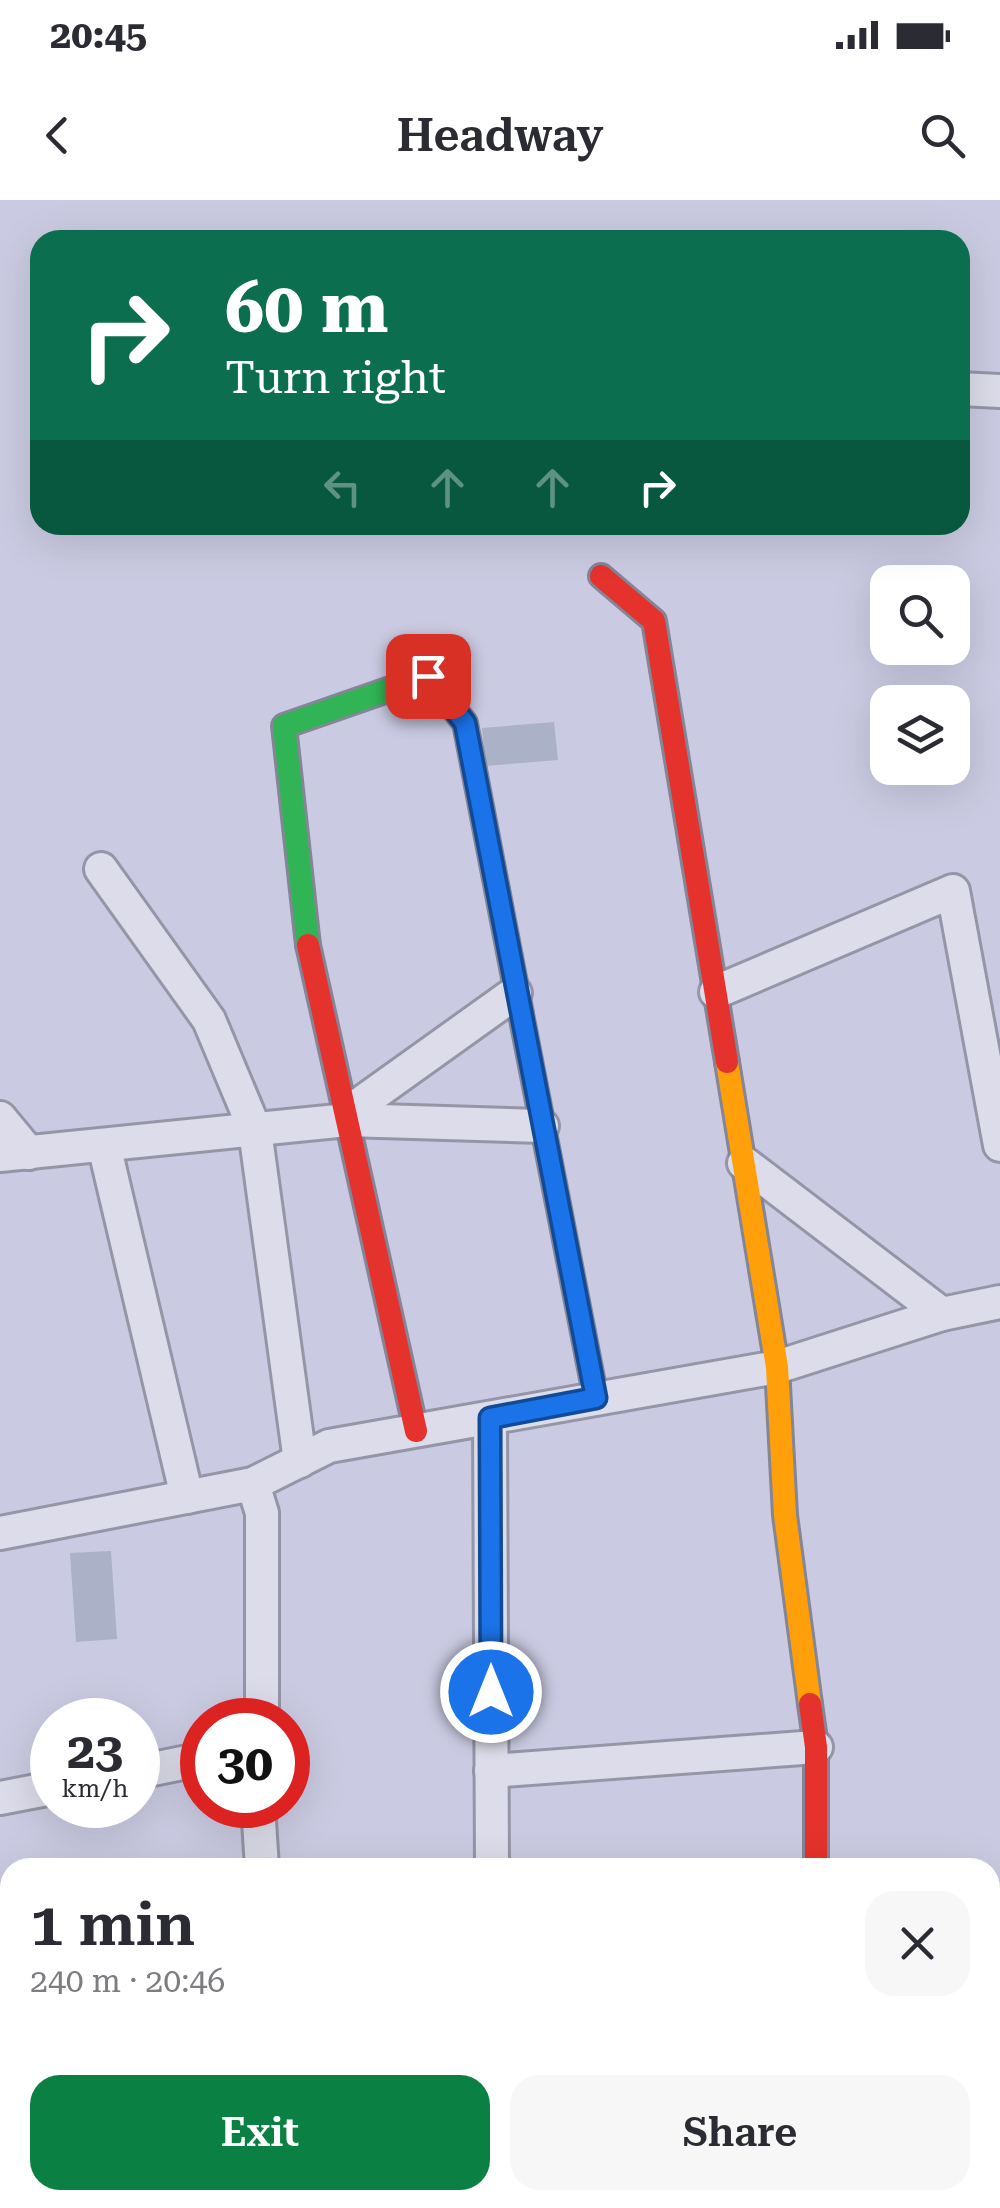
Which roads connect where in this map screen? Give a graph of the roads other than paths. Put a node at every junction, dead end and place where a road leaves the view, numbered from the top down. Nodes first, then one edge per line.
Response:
1 (970, 390) edge
2 (1000, 391) edge
3 (600, 576) dead end
4 (101, 869) dead end
5 (716, 992) junction
6 (515, 994) junction
7 (0, 1118) edge
8 (346, 1118) junction
9 (542, 1126) junction
10 (255, 1130) junction
11 (104, 1145) junction
12 (1000, 1145) edge
13 (14, 1154) edge
14 (744, 1163) junction
15 (1000, 1302) edge
16 (942, 1314) junction
17 (777, 1367) junction
18 (596, 1398) junction
19 (490, 1418) junction
20 (416, 1431) junction
21 (300, 1461) junction
22 (253, 1484) junction
23 (187, 1497) junction
24 (0, 1533) edge
25 (262, 1698) edge
26 (816, 1747) junction
27 (491, 1771) junction
28 (30, 1792) edge
29 (0, 1798) edge
30 (259, 1828) edge
31 (261, 1858) edge
32 (492, 1858) edge
33 (816, 1858) edge

1 - 2 street
3 - 5 street
4 - 10 street
5 - 12 street
5 - 14 street
6 - 8 street
6 - 8 street
6 - 9 street
7 - 13 street
8 - 9 street
8 - 10 street
8 - 20 street
9 - 18 street
10 - 11 street
10 - 21 street
11 - 13 street
11 - 23 street
14 - 16 street
14 - 17 street
15 - 16 street
16 - 17 street
17 - 18 street
17 - 26 street
18 - 19 street
19 - 20 street
19 - 27 street
20 - 21 street
21 - 22 street
22 - 23 street
22 - 25 street
23 - 24 street
26 - 27 street
26 - 33 street
27 - 32 street
28 - 29 street
30 - 31 street

